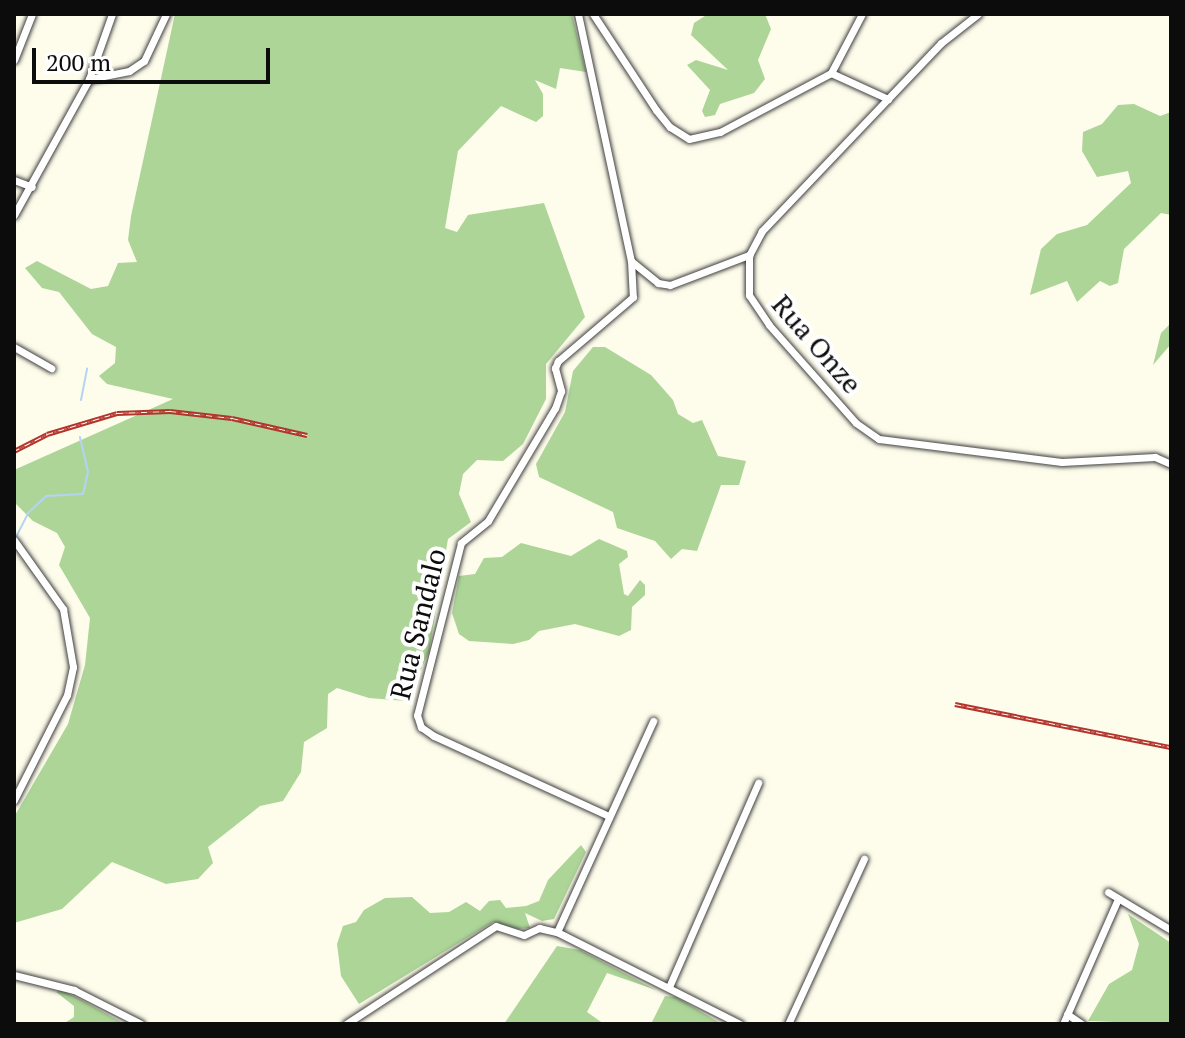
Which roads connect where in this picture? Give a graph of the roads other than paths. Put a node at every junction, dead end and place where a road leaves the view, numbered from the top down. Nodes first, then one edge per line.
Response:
1 (32, 14) edge
2 (112, 14) edge
3 (166, 14) edge
4 (578, 14) edge
5 (593, 14) edge
6 (862, 14) edge
7 (978, 14) edge
8 (14, 60) edge
9 (831, 73) junction
10 (89, 79) junction
11 (888, 99) junction
12 (14, 180) edge
13 (32, 187) junction
14 (14, 215) edge
15 (749, 255) junction
16 (631, 261) junction
17 (14, 347) edge
18 (51, 368) dead end
19 (1171, 464) edge
20 (14, 540) edge
21 (653, 721) dead end
22 (758, 783) dead end
23 (14, 800) edge
24 (609, 816) junction
25 (864, 859) dead end
26 (1108, 892) dead end
27 (1118, 899) junction
28 (1171, 930) edge
29 (557, 932) junction
30 (14, 975) edge
31 (669, 987) junction
32 (1067, 1014) junction
33 (141, 1024) edge
34 (346, 1024) edge
35 (740, 1024) edge
36 (788, 1024) edge
37 (1063, 1024) edge
38 (1082, 1024) edge

1 - 8 street
2 - 10 street
3 - 10 street
4 - 16 street, Rua Sandalo
5 - 9 street
6 - 9 street
7 - 11 street
9 - 11 street
10 - 13 street
11 - 15 street
12 - 13 street
13 - 14 street
15 - 16 street
15 - 19 street, Rua Onze
16 - 24 street, Rua Sandalo
17 - 18 street
20 - 23 street
21 - 24 street
22 - 31 street
24 - 29 street
25 - 36 street
26 - 27 street
27 - 28 street
27 - 32 street
29 - 31 street
29 - 34 street
30 - 33 street
31 - 35 street
32 - 37 street
32 - 38 street

